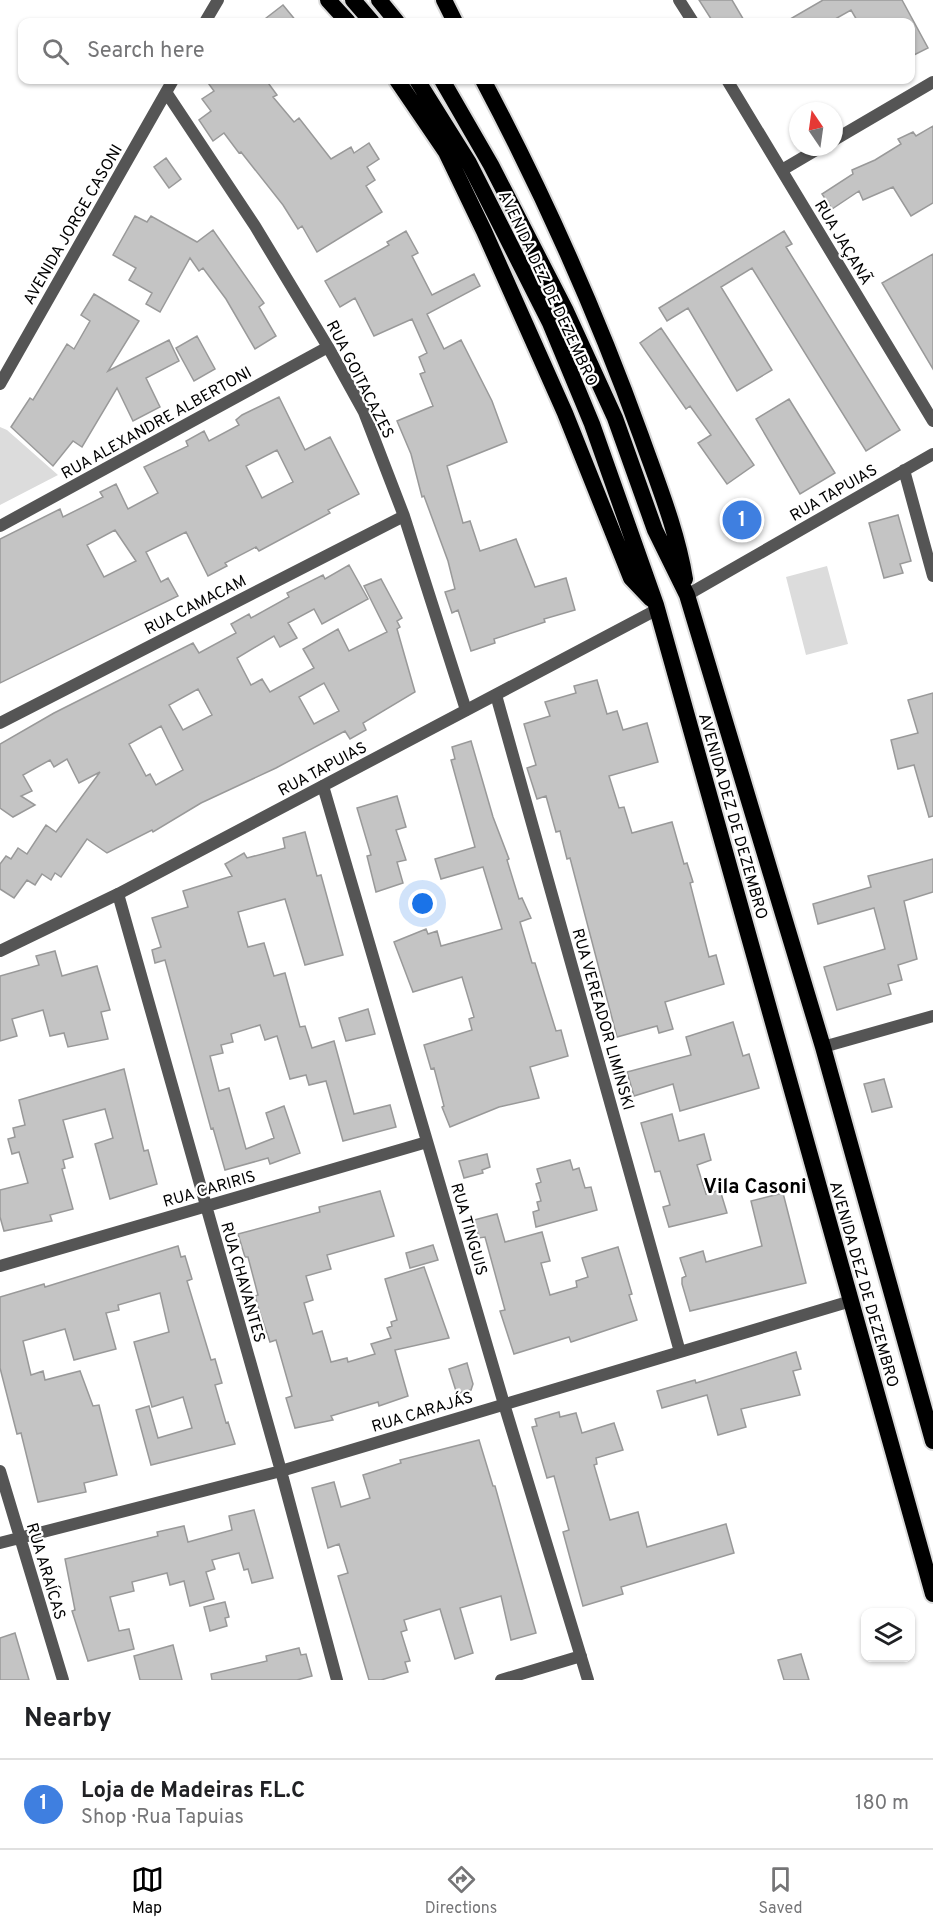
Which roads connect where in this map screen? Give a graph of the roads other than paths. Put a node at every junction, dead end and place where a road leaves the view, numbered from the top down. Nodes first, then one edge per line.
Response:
1 (218, 0) edge
2 (328, 0) edge
3 (353, 0) edge
4 (379, 0) edge
5 (444, 0) edge
6 (679, 0) edge
7 (207, 18) edge
8 (344, 18) edge
9 (369, 18) edge
10 (394, 18) edge
11 (453, 18) edge
12 (690, 18) edge
13 (933, 82) edge
14 (171, 84) edge
15 (400, 84) edge
16 (420, 84) edge
17 (444, 84) edge
18 (485, 84) edge
19 (729, 84) edge
20 (166, 92) junction
21 (843, 135) edge
22 (806, 156) edge
23 (782, 170) junction
24 (328, 346) junction
25 (0, 384) edge
26 (933, 421) edge
27 (933, 454) edge
28 (904, 470) junction
29 (404, 516) junction
30 (0, 526) edge
31 (933, 576) edge
32 (687, 595) junction
33 (657, 607) junction
34 (496, 695) junction
35 (466, 710) junction
36 (0, 723) edge
37 (323, 786) junction
38 (118, 894) junction
39 (0, 951) edge
40 (933, 1016) edge
41 (823, 1047) junction
42 (427, 1142) junction
43 (204, 1207) junction
44 (0, 1266) edge
45 (851, 1301) junction
46 (680, 1352) junction
47 (504, 1404) junction
48 (933, 1441) edge
49 (0, 1471) edge
50 (281, 1471) junction
51 (20, 1537) junction
52 (0, 1543) edge
53 (933, 1594) edge
54 (581, 1656) junction
55 (63, 1680) edge
56 (336, 1680) edge
57 (501, 1680) edge
58 (588, 1680) edge

1 - 7 street
2 - 8 highway
3 - 9 highway
4 - 10 highway
5 - 11 highway
6 - 12 street
13 - 21 street
14 - 20 street, AVENIDA JORGE CASONI
15 - 33 highway
16 - 33 highway, AVENIDA DEZ DE DEZEMBRO
17 - 32 highway, AVENIDA DEZ DE DEZEMBRO
18 - 32 highway
19 - 23 street, RUA JAÇANÃ
20 - 24 street, RUA GOITACAZES
20 - 25 street, AVENIDA JORGE CASONI
22 - 23 street
23 - 26 street, RUA JAÇANÃ
24 - 29 street, RUA GOITACAZES
24 - 30 street, RUA ALEXANDRE ALBERTONI
27 - 28 street, RUA TAPUIAS
28 - 31 street
28 - 32 street, RUA TAPUIAS
29 - 35 street, RUA GOITACAZES
29 - 36 street, RUA CAMACAM
32 - 41 highway, AVENIDA DEZ DE DEZEMBRO
33 - 34 street, RUA TAPUIAS
33 - 45 highway, AVENIDA DEZ DE DEZEMBRO
34 - 35 street, RUA TAPUIAS
34 - 46 street, RUA VEREADOR LIMINSKI
35 - 37 street, RUA TAPUIAS
37 - 38 street, RUA TAPUIAS
37 - 42 street, RUA TINGUIS
38 - 39 street, RUA TAPUIAS
38 - 43 street, RUA CHAVANTES
40 - 41 street
41 - 48 highway, AVENIDA DEZ DE DEZEMBRO
42 - 43 street, RUA CARIRIS
42 - 47 street, RUA TINGUIS
43 - 44 street, RUA CARIRIS
43 - 50 street, RUA CHAVANTES
45 - 46 street, RUA CARAJÁS
45 - 53 highway, AVENIDA DEZ DE DEZEMBRO
46 - 47 street, RUA CARAJÁS
47 - 50 street, RUA CARAJÁS
47 - 54 street, RUA TINGUIS
49 - 51 street, RUA ARAÍCAS
50 - 51 street, RUA CARAJÁS
50 - 56 street, RUA CHAVANTES
51 - 52 street, RUA CARAJÁS
51 - 55 street, RUA ARAÍCAS
54 - 57 street
54 - 58 street, RUA TINGUIS

